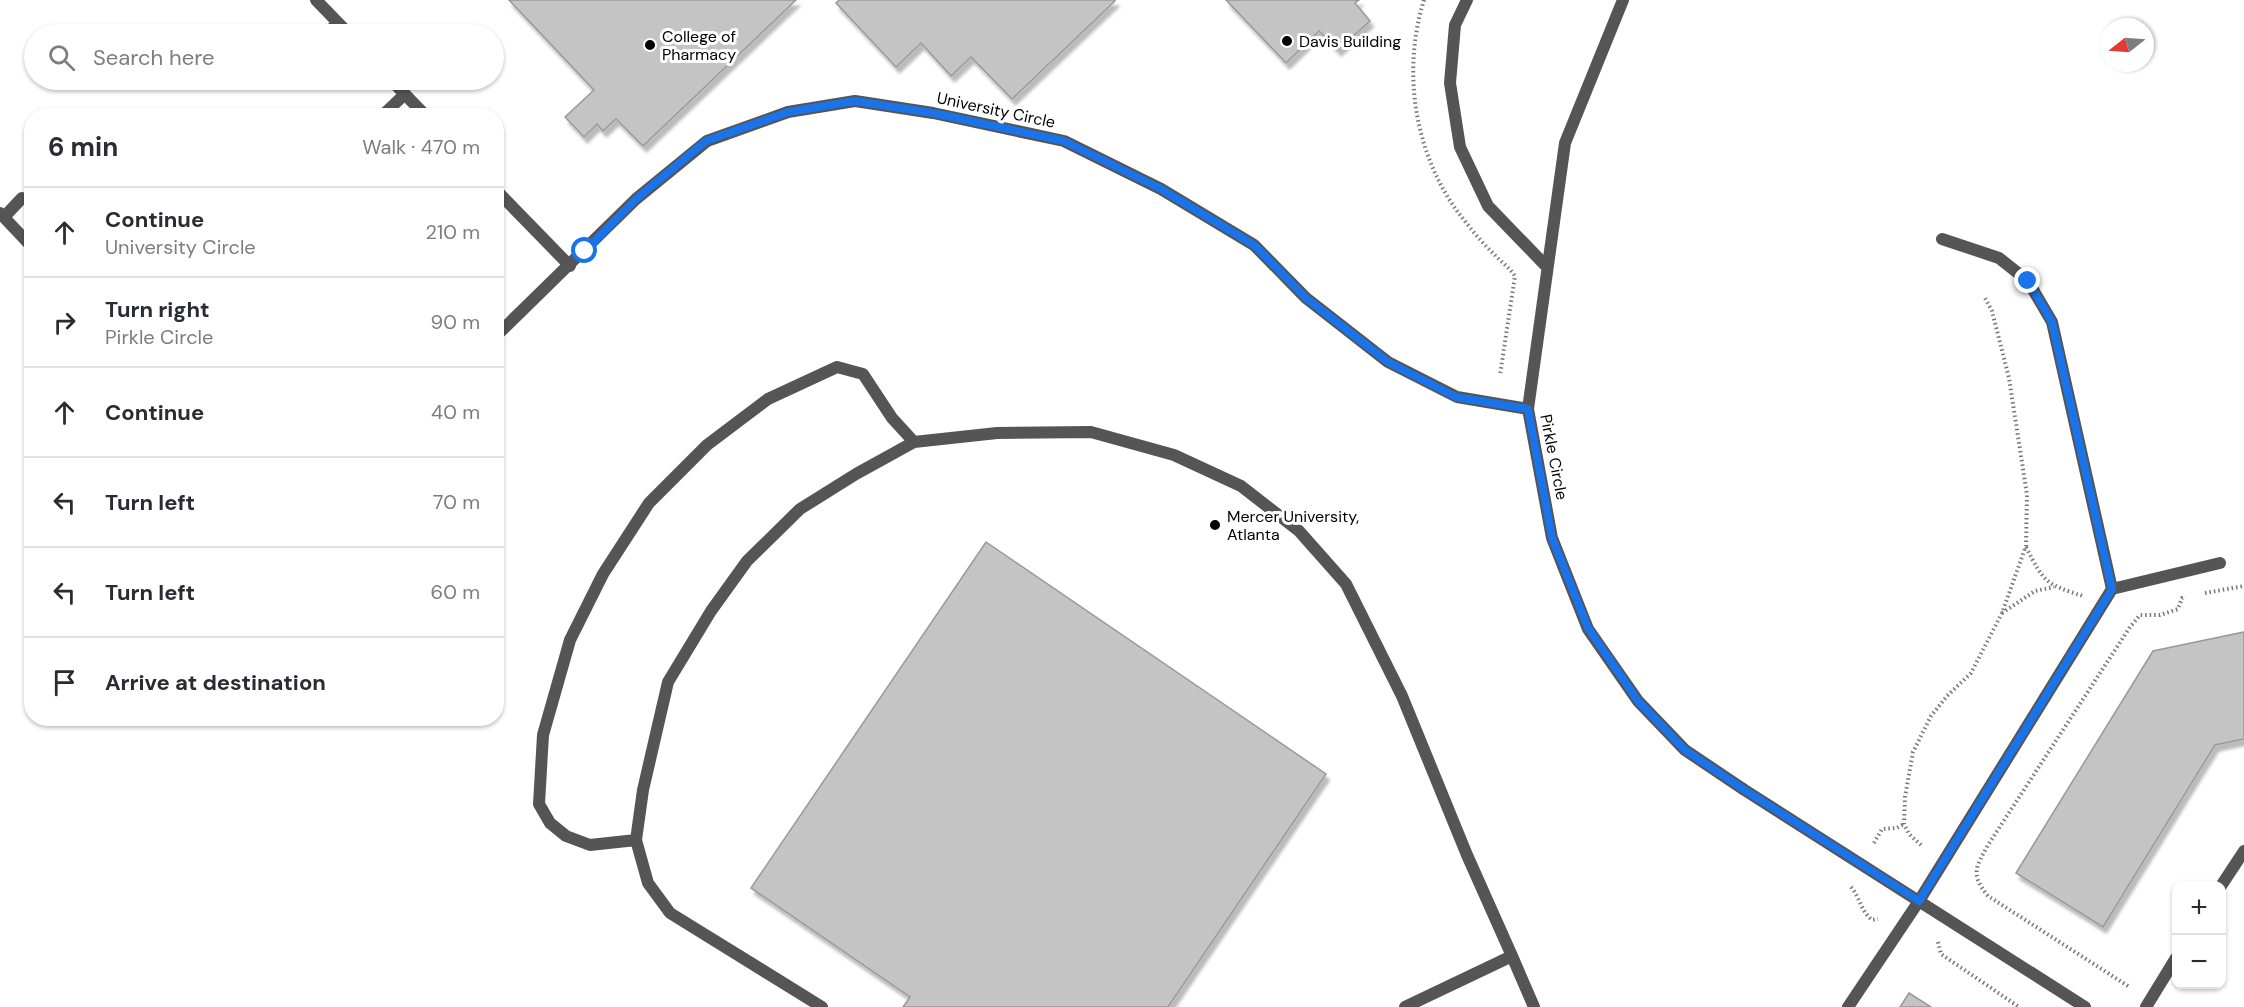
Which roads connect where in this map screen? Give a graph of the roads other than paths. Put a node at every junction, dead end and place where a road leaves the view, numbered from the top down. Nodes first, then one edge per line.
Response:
1 (316, 0) edge
2 (1467, 0) edge
3 (1623, 0) edge
4 (338, 23) edge
5 (401, 90) edge
6 (405, 94) junction
7 (390, 108) edge
8 (418, 108) edge
9 (22, 198) dead end
10 (504, 198) edge
11 (2, 215) edge
12 (24, 238) edge
13 (1942, 239) dead end
14 (570, 266) junction
15 (1547, 267) junction
16 (504, 328) edge
17 (1528, 409) junction
18 (914, 442) junction
19 (2220, 563) dead end
20 (2112, 589) junction
21 (636, 840) junction
22 (2244, 851) edge
23 (2224, 881) edge
24 (1919, 901) junction
25 (1512, 956) junction
26 (2172, 965) edge
27 (822, 1007) edge
28 (1405, 1007) edge
29 (1534, 1007) edge
30 (1848, 1007) edge
31 (2085, 1007) edge
32 (2146, 1007) edge

1 - 4 street
2 - 15 street
3 - 15 street, Pirkle Circle
5 - 6 street
6 - 7 street
6 - 8 street
9 - 11 street
10 - 14 street
11 - 12 street
13 - 20 street
14 - 16 street, University Circle
14 - 17 street, University Circle
15 - 17 street, Pirkle Circle
17 - 24 street, Pirkle Circle
18 - 21 street
18 - 21 street
18 - 25 street
19 - 20 street
20 - 24 street
21 - 27 street
22 - 23 street
24 - 30 street
24 - 31 street, Pirkle Circle
25 - 28 street
25 - 29 street
26 - 32 street

